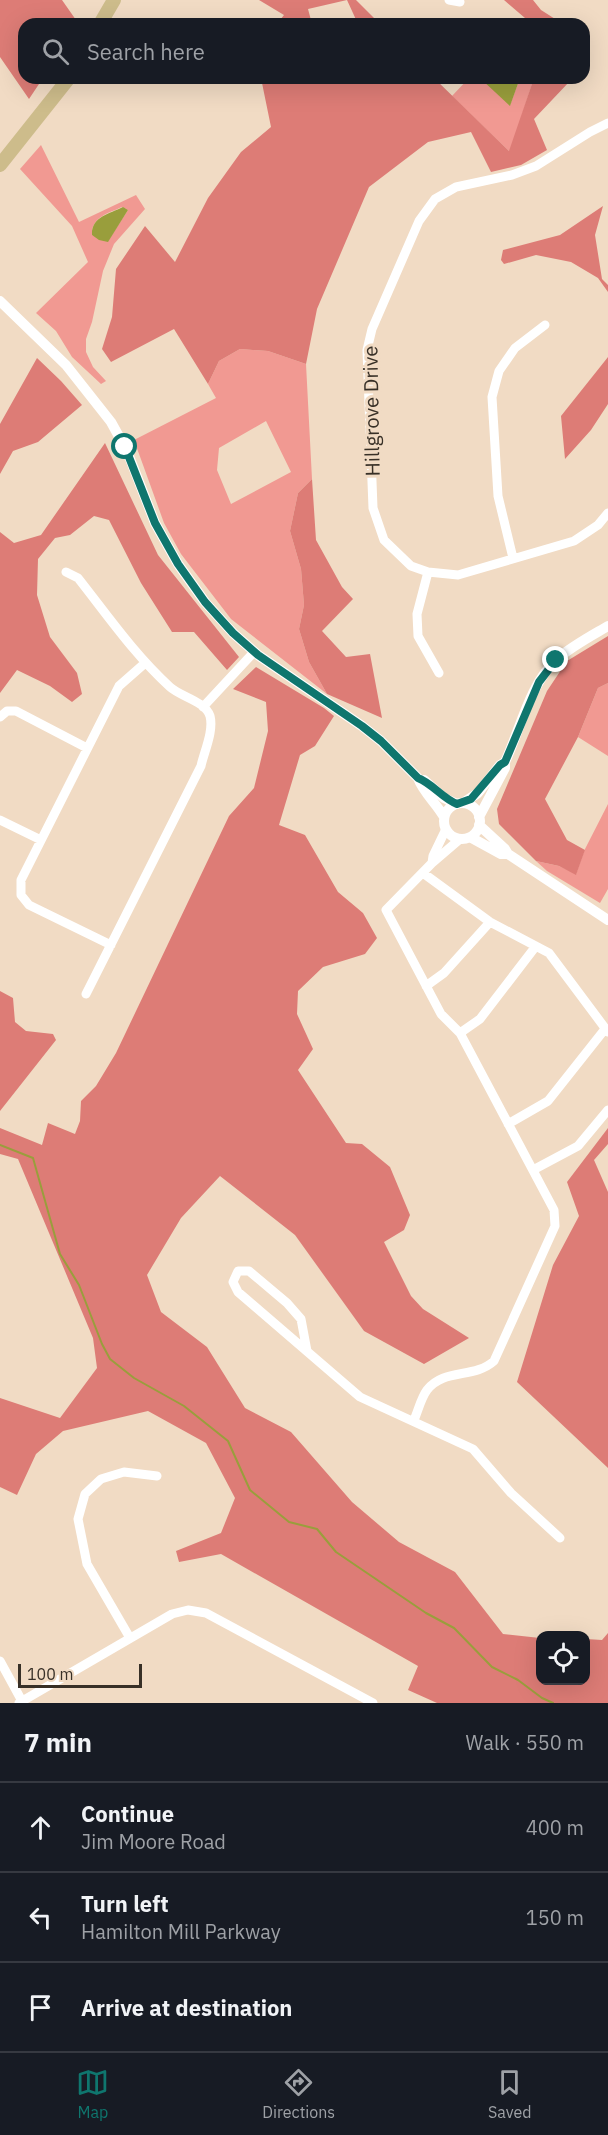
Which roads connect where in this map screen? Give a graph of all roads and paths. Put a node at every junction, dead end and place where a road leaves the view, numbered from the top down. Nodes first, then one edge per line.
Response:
1 (114, 0) edge
2 (449, 0) edge
3 (460, 2) dead end
4 (104, 18) edge
5 (64, 84) edge
6 (608, 123) edge
7 (0, 165) edge
8 (0, 301) edge
9 (545, 325) dead end
10 (608, 513) edge
11 (513, 558) junction
12 (428, 572) junction
13 (66, 573) dead end
14 (608, 627) edge
15 (254, 652) junction
16 (144, 663) junction
17 (439, 673) dead end
18 (203, 707) junction
19 (0, 717) edge
20 (87, 748) junction
21 (505, 762) junction
22 (418, 778) junction
23 (460, 804) junction
24 (444, 817) junction
25 (0, 820) edge
26 (479, 821) junction
27 (446, 829) junction
28 (465, 838) junction
29 (41, 840) junction
30 (508, 855) junction
31 (432, 863) junction
32 (423, 873) junction
33 (608, 920) edge
34 (490, 922) junction
35 (111, 945) junction
36 (536, 946) junction
37 (426, 986) junction
38 (86, 994) dead end
39 (607, 1030) edge
40 (460, 1033) junction
41 (608, 1110) edge
42 (508, 1124) junction
43 (532, 1170) junction
44 (307, 1351) junction
45 (414, 1420) junction
46 (157, 1476) dead end
47 (560, 1538) dead end
48 (130, 1638) junction
49 (0, 1661) edge
50 (21, 1702) edge
51 (373, 1703) edge

1 - 4 main road
2 - 3 street
5 - 7 main road
6 - 12 street, Hillgrove Drive
8 - 15 street
9 - 11 street
10 - 11 street, Hillgrove Drive
11 - 12 street, Hillgrove Drive
12 - 17 street
13 - 16 street
14 - 21 street
15 - 18 street
15 - 22 street
16 - 18 street
16 - 20 street
18 - 35 street
19 - 20 street
20 - 29 street
21 - 23 street
21 - 26 street
22 - 23 street
22 - 24 street
23 - 24 street
23 - 26 street
24 - 27 street
25 - 29 street
26 - 28 street
26 - 30 street
27 - 28 street
27 - 31 street
28 - 30 street
28 - 31 street
29 - 35 street
30 - 33 street
31 - 32 street
32 - 34 street
32 - 37 street
34 - 36 street
34 - 37 street
35 - 38 street
36 - 39 street
36 - 40 street
37 - 40 street
39 - 42 street
40 - 42 street
41 - 43 street
42 - 43 street
43 - 45 street
44 - 44 street
44 - 45 street
45 - 47 street
46 - 48 street
48 - 50 street
48 - 51 street
49 - 50 street

